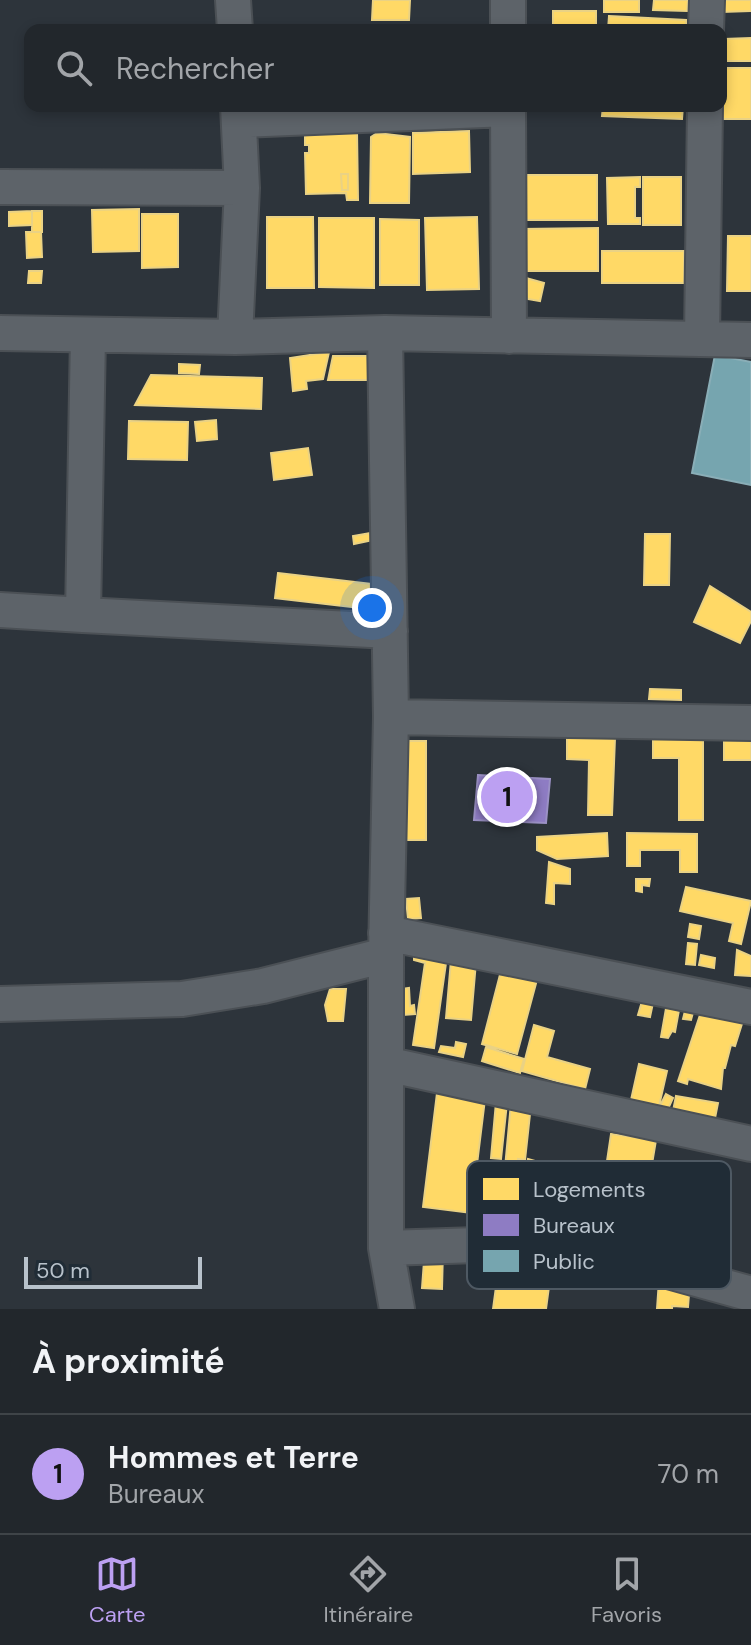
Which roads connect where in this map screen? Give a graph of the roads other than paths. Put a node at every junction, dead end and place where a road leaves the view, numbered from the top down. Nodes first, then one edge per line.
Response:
1 (233, 0) edge
2 (508, 0) edge
3 (707, 0) edge
4 (235, 24) edge
5 (508, 24) edge
6 (706, 24) edge
7 (292, 112) edge
8 (508, 112) edge
9 (705, 112) edge
10 (238, 113) edge
11 (0, 187) edge
12 (242, 188) junction
13 (0, 333) edge
14 (385, 333) junction
15 (88, 335) junction
16 (509, 336) junction
17 (235, 337) junction
18 (702, 339) junction
19 (751, 340) edge
20 (0, 610) edge
21 (83, 615) junction
22 (390, 631) junction
23 (391, 717) junction
24 (751, 723) edge
25 (386, 944) junction
26 (0, 1004) edge
27 (751, 1007) edge
28 (386, 1064) junction
29 (751, 1144) edge
30 (467, 1245) edge
31 (386, 1248) junction
32 (731, 1288) edge
33 (751, 1294) edge
34 (397, 1309) edge

1 - 4 street
2 - 5 street
3 - 6 street
7 - 10 street
8 - 16 street
9 - 18 street
10 - 12 street
11 - 12 street
12 - 17 street
13 - 15 street
14 - 16 street
14 - 17 street
14 - 22 street
15 - 17 street
15 - 21 street
16 - 18 street
18 - 19 street
20 - 21 street
21 - 22 street
22 - 23 street
23 - 24 street
23 - 25 street
25 - 26 street
25 - 27 street
25 - 28 street
28 - 29 street
28 - 31 street
30 - 31 street
31 - 34 street
32 - 33 street

